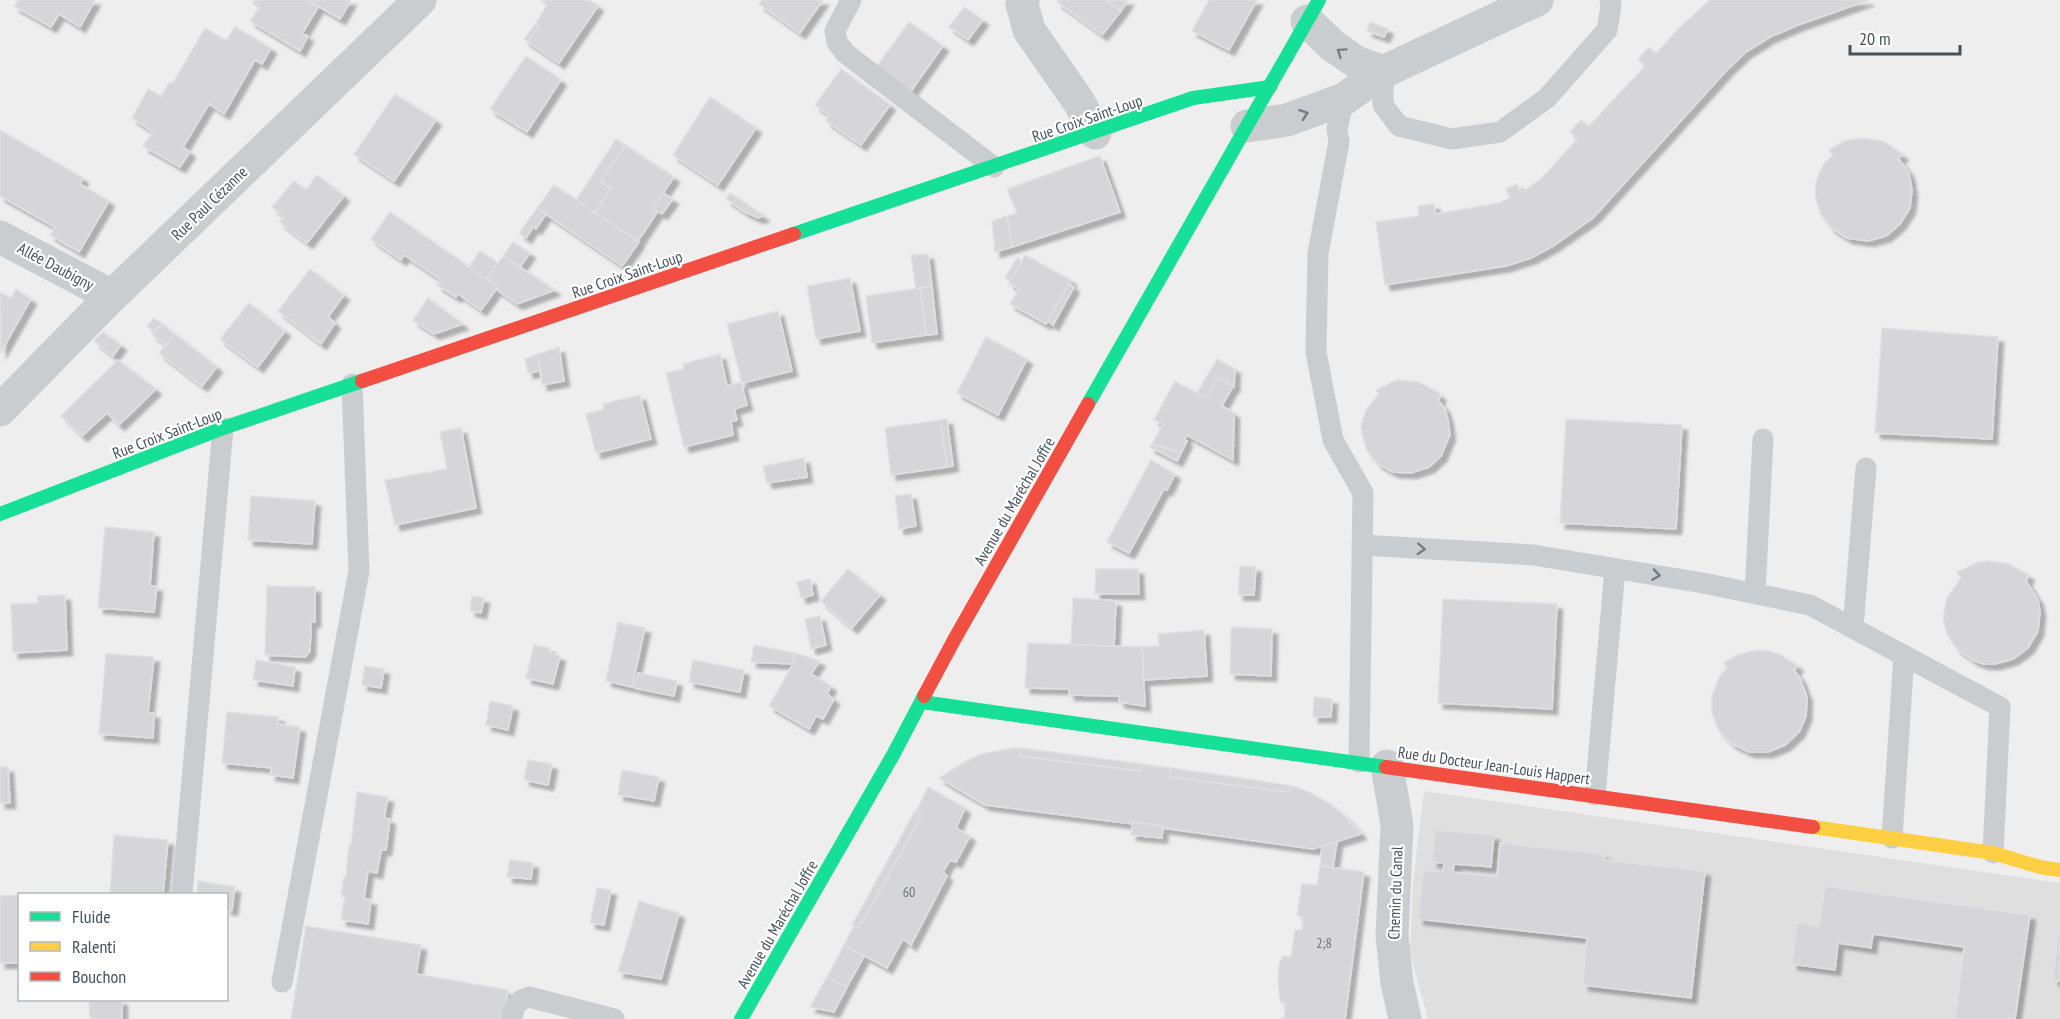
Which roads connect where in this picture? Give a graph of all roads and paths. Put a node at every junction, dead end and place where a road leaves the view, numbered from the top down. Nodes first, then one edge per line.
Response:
1 (420, 0) edge
2 (851, 0) edge
3 (1023, 0) edge
4 (1537, 0) edge
5 (1610, 0) edge
6 (1313, 11) edge
7 (1383, 72) junction
8 (1270, 87) junction
9 (1344, 99) junction
10 (1247, 126) junction
11 (1095, 133) junction
12 (994, 167) junction
13 (0, 237) edge
14 (112, 296) junction
15 (352, 384) junction
16 (0, 410) edge
17 (223, 428) junction
18 (1763, 439) dead end
19 (1866, 468) dead end
20 (0, 513) edge
21 (1362, 545) junction
22 (1615, 569) junction
23 (1755, 593) junction
24 (1853, 628) junction
25 (1904, 656) junction
26 (922, 702) junction
27 (1373, 764) junction
28 (1595, 795) junction
29 (1892, 838) junction
30 (1993, 853) junction
31 (2060, 870) edge
32 (183, 893) edge
33 (282, 982) dead end
34 (512, 1019) edge
35 (614, 1019) edge
36 (741, 1019) edge
37 (1405, 1019) edge

1 - 14 street, Rue Paul Cézanne
2 - 12 lane
3 - 11 street
4 - 7 street
5 - 7 lane
7 -> 6 street
6 - 8 street, Avenue du Maréchal Joffre
7 - 9 street
8 - 10 street, Avenue du Maréchal Joffre
8 - 11 street, Rue Croix Saint-Loup
10 -> 9 street
9 - 21 lane
10 - 26 street, Avenue du Maréchal Joffre
11 - 12 street, Rue Croix Saint-Loup
12 - 15 street, Rue Croix Saint-Loup
13 - 14 street, Allée Daubigny
14 - 16 street, Rue Paul Cézanne
15 - 17 street, Rue Croix Saint-Loup
15 - 33 lane
17 - 20 street, Rue Croix Saint-Loup
17 - 32 lane
18 - 23 lane
19 - 24 lane
21 -> 22 lane
21 - 27 lane
22 -> 23 lane
22 - 28 lane
23 - 24 lane
24 - 25 lane
25 - 29 lane
25 - 30 lane
26 - 27 street, Rue du Docteur Jean-Louis Happert
26 - 36 street, Avenue du Maréchal Joffre
27 - 28 street, Rue du Docteur Jean-Louis Happert
27 - 37 street, Chemin du Canal
28 - 29 street, Rue du Docteur Jean-Louis Happert
29 - 30 street, Rue du Docteur Jean-Louis Happert
30 - 31 street, Rue du Docteur Jean-Louis Happert
34 - 35 lane

